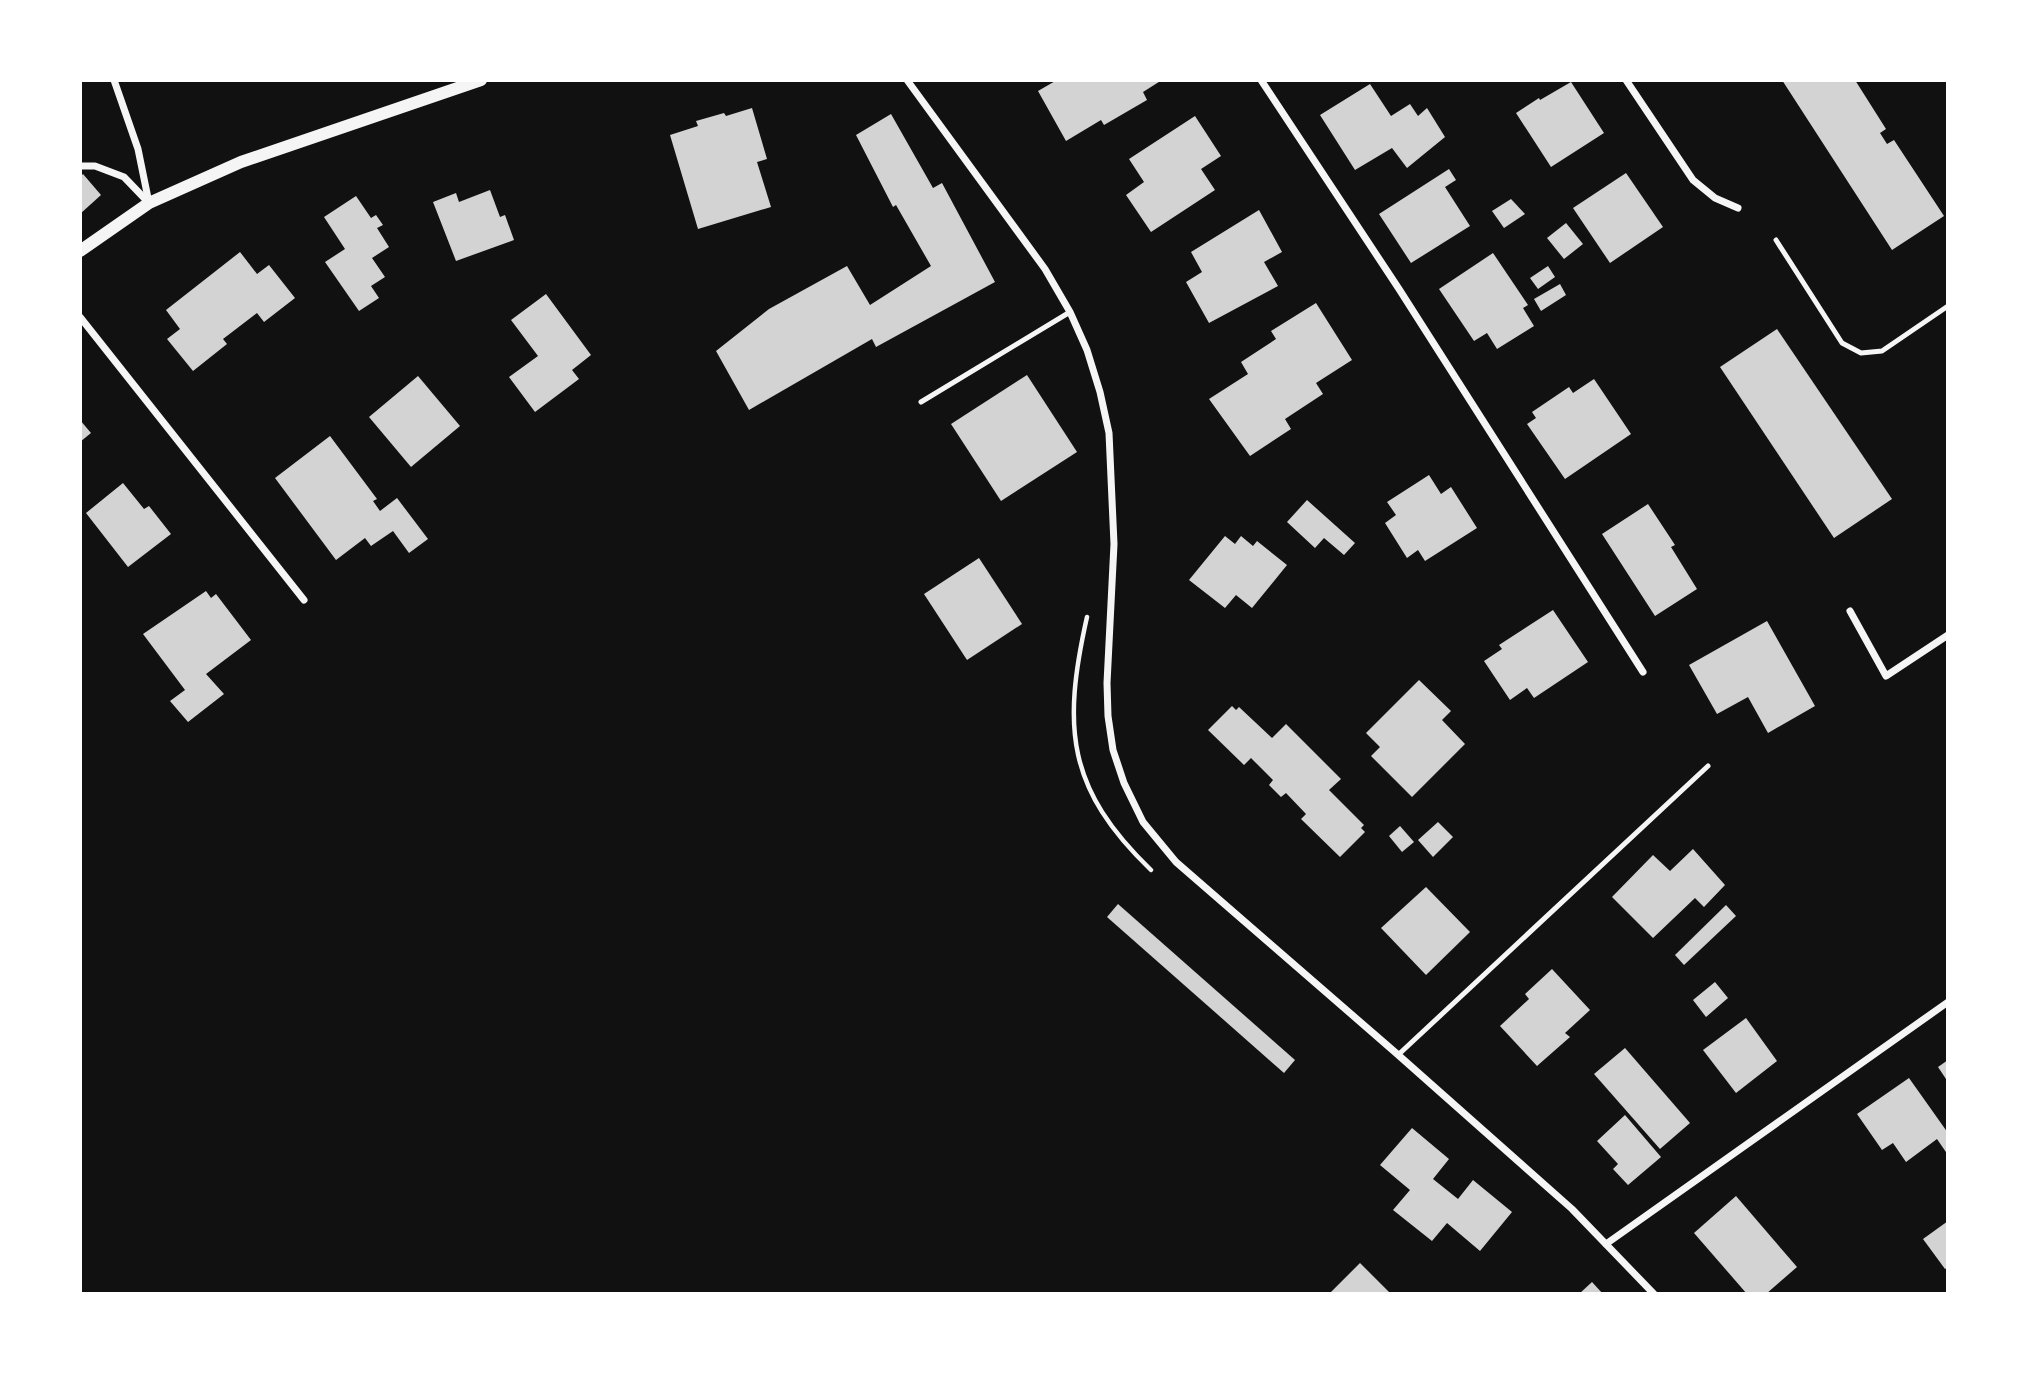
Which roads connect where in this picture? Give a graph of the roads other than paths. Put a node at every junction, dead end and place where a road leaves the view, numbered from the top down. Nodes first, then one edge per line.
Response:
1 (114, 80) edge
2 (481, 80) edge
3 (907, 80) edge
4 (1261, 80) edge
5 (1626, 80) edge
6 (80, 166) edge
7 (149, 203) junction
8 (1738, 208) dead end
9 (1776, 240) dead end
10 (80, 251) edge
11 (1948, 306) edge
12 (1070, 312) junction
13 (80, 317) edge
14 (921, 402) dead end
15 (304, 600) dead end
16 (1850, 611) dead end
17 (1948, 635) edge
18 (1643, 672) dead end
19 (1708, 766) dead end
20 (1948, 1002) edge
21 (1398, 1055) junction
22 (1606, 1244) junction
23 (1654, 1293) edge

1 - 7 street
2 - 7 street
3 - 12 street
4 - 18 street
5 - 8 street
6 - 7 street
7 - 10 street
9 - 11 lane
12 - 14 lane
12 - 21 street
13 - 15 street
16 - 17 street
19 - 21 lane
20 - 22 street
21 - 22 street
22 - 23 street

